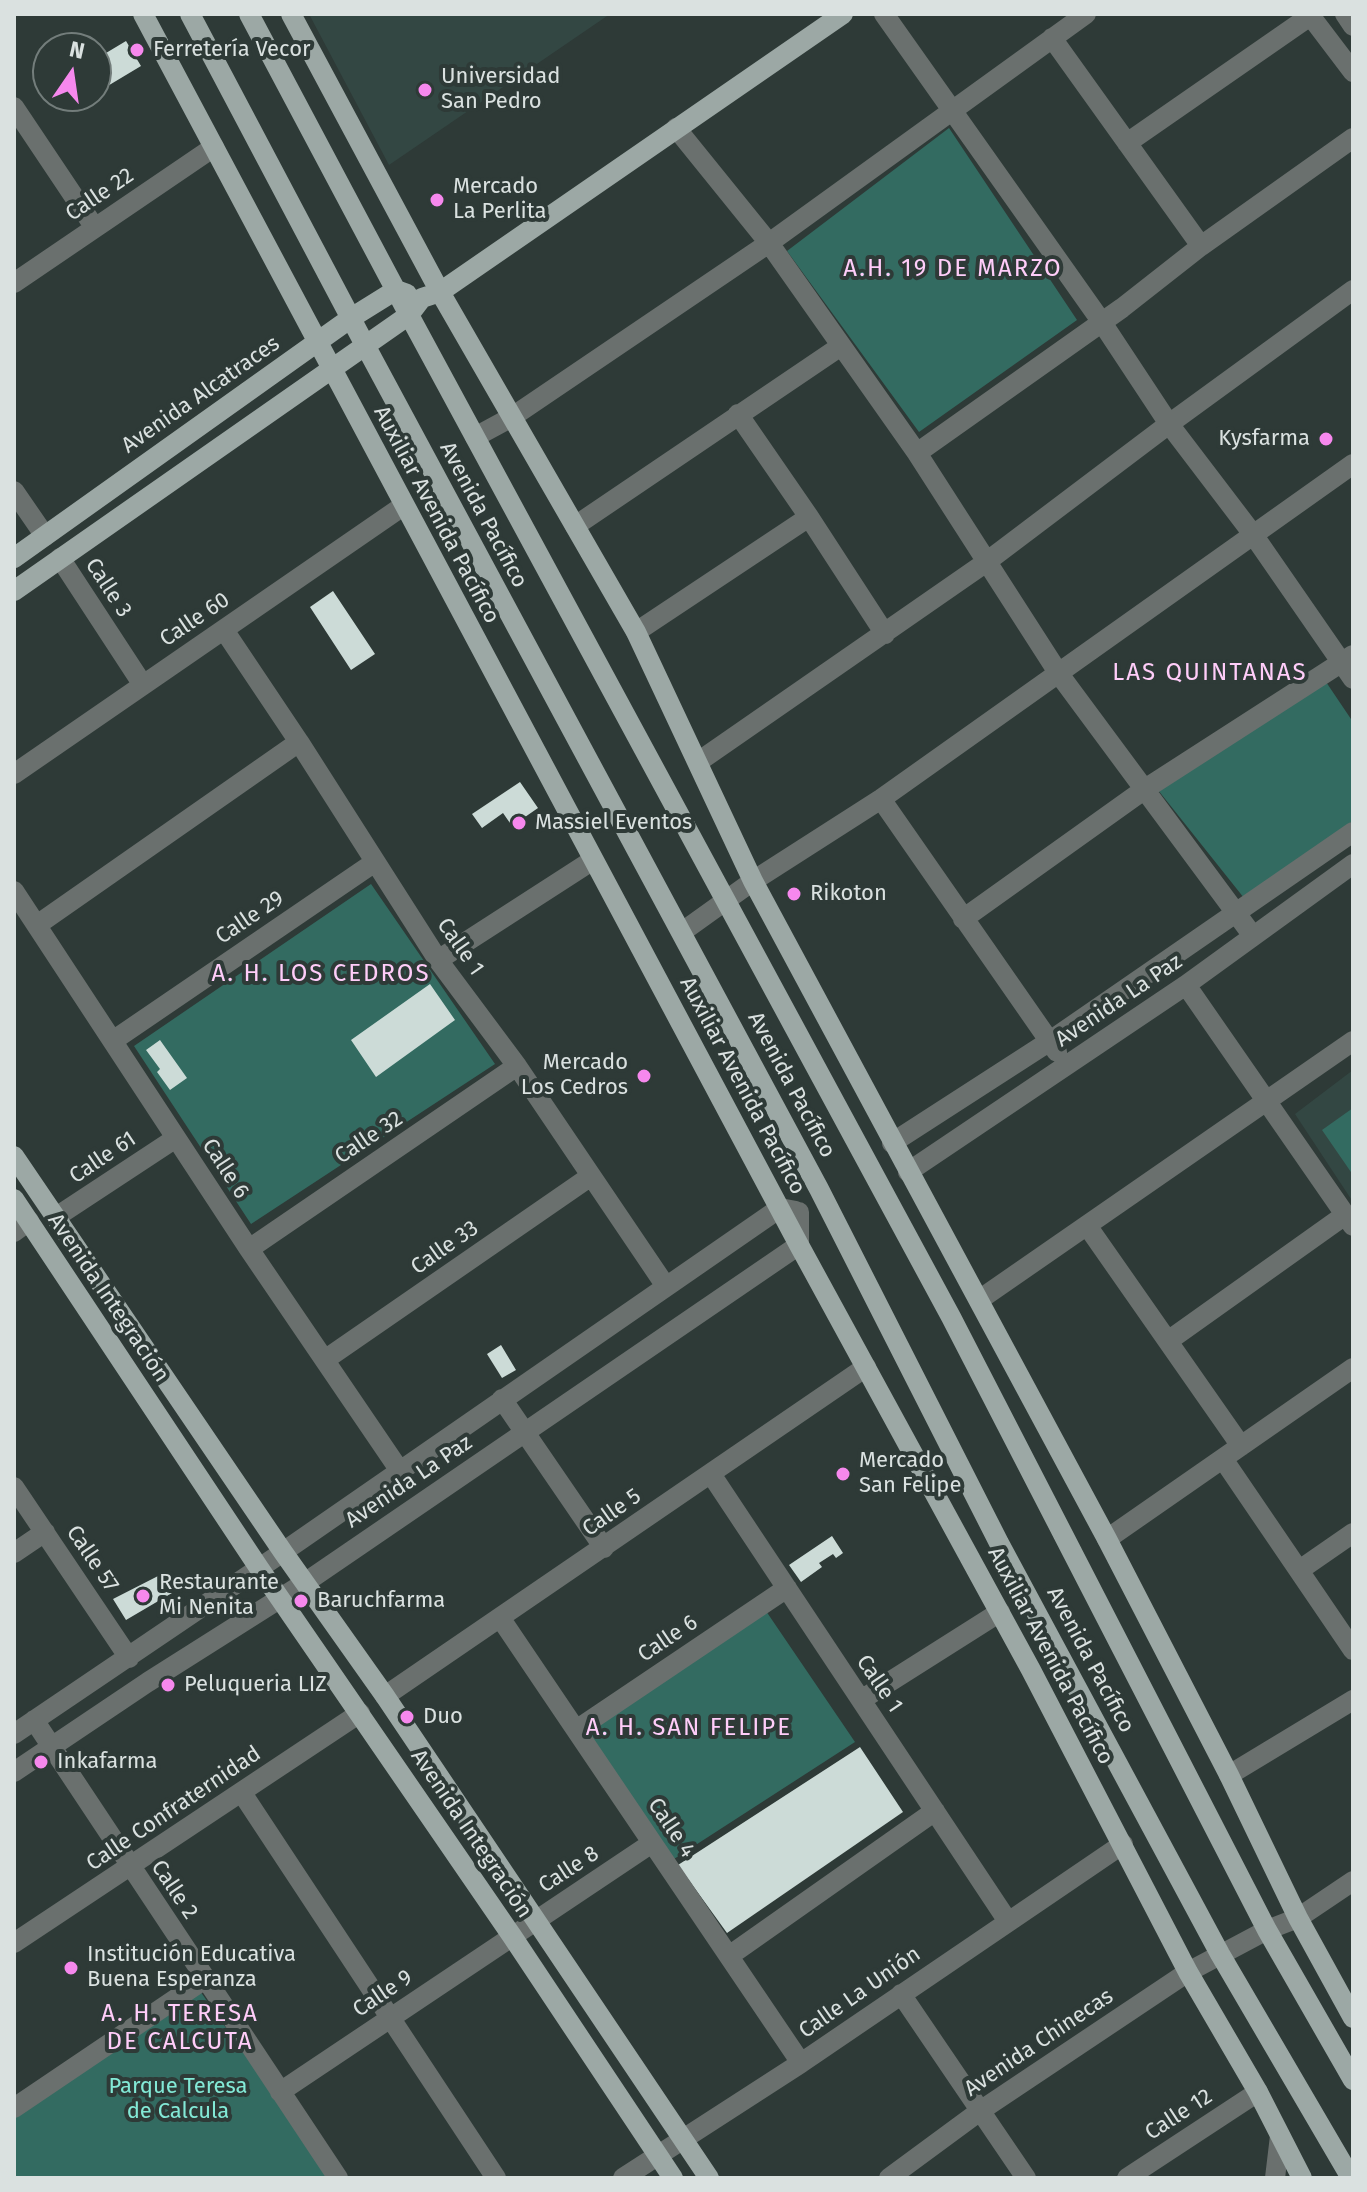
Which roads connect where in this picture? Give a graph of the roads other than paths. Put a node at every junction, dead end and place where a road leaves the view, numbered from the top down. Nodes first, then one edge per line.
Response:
1 (143, 14) edge
2 (190, 14) edge
3 (249, 14) edge
4 (291, 14) edge
5 (843, 14) edge
6 (884, 14) edge
7 (1086, 14) edge
8 (1345, 14) edge
9 (1311, 15) edge
10 (1353, 26) edge
11 (1052, 38) junction
12 (1353, 72) edge
13 (14, 107) edge
14 (953, 112) junction
15 (676, 128) junction
16 (1353, 138) edge
17 (1127, 143) junction
18 (214, 147) junction
19 (95, 228) junction
20 (769, 243) junction
21 (1201, 246) junction
22 (14, 283) edge
23 (396, 290) junction
24 (1353, 290) edge
25 (431, 295) junction
26 (409, 315) junction
27 (351, 318) junction
28 (1101, 321) junction
29 (318, 342) junction
30 (365, 345) junction
31 (841, 346) junction
32 (331, 369) junction
33 (738, 414) junction
34 (512, 417) junction
35 (1169, 424) junction
36 (475, 437) junction
37 (917, 453) junction
38 (1353, 464) edge
39 (14, 491) edge
40 (403, 506) junction
41 (809, 517) junction
42 (575, 526) junction
43 (1252, 533) junction
44 (45, 536) junction
45 (14, 558) edge
46 (60, 558) junction
47 (985, 563) junction
48 (14, 591) edge
49 (224, 630) junction
50 (636, 632) junction
51 (885, 634) junction
52 (1349, 666) edge
53 (1059, 674) junction
54 (143, 685) junction
55 (299, 742) junction
56 (698, 762) junction
57 (14, 774) edge
58 (1145, 789) junction
59 (881, 799) junction
60 (1353, 832) edge
61 (593, 860) junction
62 (375, 862) junction
63 (1353, 864) edge
64 (753, 881) junction
65 (14, 891) edge
66 (725, 901) junction
67 (1237, 912) junction
68 (963, 919) junction
69 (37, 925) junction
70 (682, 932) junction
71 (1253, 936) junction
72 (438, 960) junction
73 (1186, 985) junction
74 (114, 1040) junction
75 (1050, 1041) junction
76 (1353, 1041) edge
77 (1066, 1065) junction
78 (517, 1066) junction
79 (1266, 1103) junction
80 (176, 1138) junction
81 (892, 1143) junction
82 (14, 1156) edge
83 (908, 1172) junction
84 (591, 1176) junction
85 (819, 1189) junction
86 (14, 1199) edge
87 (790, 1210) junction
88 (56, 1217) junction
89 (1349, 1220) edge
90 (22, 1226) edge
91 (1088, 1227) junction
92 (799, 1245) junction
93 (249, 1249) junction
94 (665, 1285) junction
95 (979, 1300) junction
96 (1168, 1341) junction
97 (326, 1359) junction
98 (866, 1367) junction
99 (1353, 1368) edge
100 (502, 1399) junction
101 (525, 1431) junction
102 (1241, 1446) junction
103 (1223, 1459) junction
104 (400, 1471) junction
105 (711, 1474) junction
106 (14, 1487) edge
107 (45, 1532) junction
108 (1353, 1533) edge
109 (1107, 1539) junction
110 (604, 1548) junction
111 (283, 1552) junction
112 (14, 1553) edge
113 (259, 1568) junction
114 (1301, 1569) junction
115 (306, 1582) junction
116 (787, 1588) junction
117 (280, 1598) junction
118 (1000, 1612) junction
119 (501, 1619) junction
120 (1353, 1650) edge
121 (129, 1658) junction
122 (385, 1696) junction
123 (861, 1700) junction
124 (1353, 1700) edge
125 (360, 1713) junction
126 (34, 1720) junction
127 (576, 1730) junction
128 (14, 1734) edge
129 (52, 1747) junction
130 (14, 1772) edge
131 (1229, 1775) junction
132 (242, 1793) junction
133 (935, 1811) junction
134 (652, 1843) junction
135 (1123, 1844) junction
136 (130, 1867) junction
137 (1353, 1881) edge
138 (1298, 1918) junction
139 (537, 1920) junction
140 (1007, 1920) junction
141 (1267, 1930) junction
142 (512, 1936) junction
143 (14, 1943) edge
144 (1220, 1954) junction
145 (729, 1956) junction
146 (1188, 1972) junction
147 (205, 1979) junction
148 (901, 1994) junction
149 (391, 2018) junction
150 (1353, 2018) edge
151 (801, 2063) junction
152 (1353, 2080) edge
153 (280, 2092) junction
154 (1258, 2092) junction
155 (14, 2108) edge
156 (980, 2111) junction
157 (1280, 2136) junction
158 (683, 2138) junction
159 (658, 2154) junction
160 (338, 2178) edge
161 (496, 2178) edge
162 (623, 2178) edge
163 (673, 2178) edge
164 (709, 2178) edge
165 (889, 2178) edge
166 (1026, 2178) edge
167 (1127, 2178) edge
168 (1275, 2178) edge
169 (1302, 2178) edge
170 (1351, 2178) edge

1 - 18 main road, Auxiliar Avenida Pacífico
2 - 27 main road, Avenida Pacífico
3 - 23 main road, Avenida Pacífico
4 - 25 main road
5 - 15 main road
6 - 14 street
7 - 11 street
8 - 10 street
9 - 12 street
9 - 17 street
11 - 14 street
11 - 17 street
13 - 19 street
14 - 20 street
14 - 28 street
15 - 20 street
15 - 25 main road
16 - 21 street
17 - 21 street
18 - 19 street, Calle 22
18 - 29 main road, Auxiliar Avenida Pacífico
19 - 22 street, Calle 22
20 - 31 street
20 - 34 street
21 - 28 street
23 - 25 main road
23 - 26 main road, Avenida Pacífico
23 - 27 main road, Avenida Alcatraces
24 - 35 street
25 - 26 main road
25 - 34 main road
26 - 30 main road
26 - 36 main road, Avenida Pacífico
27 - 29 main road, Avenida Alcatraces
27 - 30 main road, Avenida Pacífico
28 - 35 street
28 - 37 street
29 - 32 main road, Auxiliar Avenida Pacífico
29 - 44 main road, Avenida Alcatraces
30 - 32 main road
30 - 70 main road, Avenida Pacífico
31 - 33 street
31 - 37 street
32 - 40 main road, Auxiliar Avenida Pacífico
32 - 46 main road
33 - 41 street
33 - 42 street
34 - 36 street
34 - 42 main road
35 - 43 street
35 - 47 street
36 - 66 main road, Avenida Pacífico
37 - 47 street
38 - 43 street
39 - 44 street
40 - 49 street, Calle 60
40 - 61 main road, Auxiliar Avenida Pacífico
41 - 50 street
41 - 51 street
42 - 50 main road
43 - 52 street
43 - 53 street
44 - 45 main road, Avenida Alcatraces
46 - 48 main road
46 - 54 street, Calle 3
47 - 51 street
47 - 53 street
49 - 54 street, Calle 60
49 - 55 street, Calle 1
50 - 56 main road
51 - 56 street
52 - 58 street
53 - 58 street
53 - 59 street
54 - 57 street, Calle 60
55 - 62 street, Calle 1
55 - 69 street
56 - 64 main road
58 - 67 street
58 - 68 street
59 - 64 street
59 - 68 street
60 - 67 street
61 - 72 street
61 - 87 main road, Auxiliar Avenida Pacífico
62 - 72 street, Calle 1
62 - 74 street, Calle 29
63 - 71 street, Avenida La Paz
64 - 66 street
64 - 81 main road
65 - 69 street, Calle 6
66 - 70 street
66 - 141 main road, Avenida Pacífico
67 - 71 street
67 - 75 street
68 - 75 street
69 - 74 street, Calle 6
70 - 85 main road, Avenida Pacífico
71 - 73 street, Avenida La Paz
72 - 78 street, Calle 1
73 - 77 street, Avenida La Paz
73 - 79 street
74 - 80 street, Calle 6
75 - 77 street
75 - 81 street
76 - 79 street
77 - 83 street, Avenida La Paz
78 - 84 street, Calle 1
78 - 93 street, Calle 32
79 - 89 street
79 - 91 street
80 - 88 street, Calle 61
80 - 93 street, Calle 6
81 - 83 main road
82 - 88 main road
83 - 95 main road
84 - 94 street, Calle 1
84 - 97 street, Calle 33
85 - 87 street
85 - 144 main road, Avenida Pacífico
86 - 90 main road, Avenida Integración
87 - 92 main road, Auxiliar Avenida Pacífico
87 - 94 street
88 - 111 main road
89 - 96 street
90 - 113 main road, Avenida Integración
91 - 95 street
91 - 96 street
92 - 98 main road, Auxiliar Avenida Pacífico
92 - 101 street, Avenida La Paz
93 - 97 street, Calle 6
94 - 100 street
95 - 109 main road
96 - 102 street
97 - 104 street, Calle 6
98 - 105 street, Calle 5
98 - 118 main road, Auxiliar Avenida Pacífico
99 - 102 street
100 - 101 street
100 - 104 street
101 - 110 street
101 - 115 street, Avenida La Paz
102 - 103 street
103 - 109 street
103 - 114 street
104 - 111 street
105 - 110 street, Calle 5
105 - 116 street, Calle 1
106 - 107 street, Calle 57
107 - 112 street
107 - 121 street, Calle 57
108 - 114 street
109 - 131 main road
110 - 119 street, Calle 5
111 - 113 street
111 - 115 main road
113 - 117 main road, Avenida Integración
113 - 121 street
114 - 120 street
115 - 117 street, Avenida La Paz
115 - 122 main road
116 - 123 street, Calle 1
116 - 127 street, Calle 6
117 - 125 main road, Avenida Integración
117 - 129 street, Avenida La Paz
118 - 123 street
118 - 135 main road, Auxiliar Avenida Pacífico
119 - 122 street, Calle 5
119 - 127 street, Calle 4
121 - 126 street
122 - 139 main road
123 - 133 street, Calle 1
124 - 131 street
125 - 132 street, Calle Confraternidad
125 - 142 main road, Avenida Integración
126 - 128 street
126 - 129 street, Calle 2
127 - 134 street, Calle 4
129 - 130 street, Avenida La Paz
129 - 136 street, Calle 2
131 - 138 main road
132 - 136 street, Calle Confraternidad
132 - 149 street
133 - 140 street, Calle 1
133 - 145 street
134 - 139 street, Calle 8
134 - 145 street, Calle 4
135 - 140 street, Calle La Unión
135 - 146 main road, Auxiliar Avenida Pacífico
136 - 143 street, Calle Confraternidad
136 - 147 street, Calle 2
137 - 138 street
138 - 141 street
138 - 150 main road
139 - 142 street, Calle 8
139 - 158 main road
140 - 148 street, Calle La Unión
141 - 144 street, Avenida Chinecas
141 - 152 main road, Avenida Pacífico
142 - 149 street, Calle 9
142 - 159 main road, Avenida Integración
144 - 146 street, Avenida Chinecas
144 - 170 main road, Avenida Pacífico
145 - 151 street, Calle 4
146 - 154 main road, Auxiliar Avenida Pacífico
146 - 156 street, Avenida Chinecas
147 - 153 street, Calle 2
147 - 155 street
148 - 151 street, Calle La Unión
148 - 156 street
149 - 153 street, Calle 9
149 - 161 street
151 - 158 street, Calle La Unión
153 - 160 street, Calle 2
154 - 157 main road, Auxiliar Avenida Pacífico
154 - 167 street, Calle 12
156 - 165 street, Avenida Chinecas
156 - 166 street
157 - 168 street
157 - 169 main road, Auxiliar Avenida Pacífico
158 - 159 street, Calle La Unión
158 - 164 main road
159 - 162 street, Calle La Unión
159 - 163 main road, Avenida Integración

